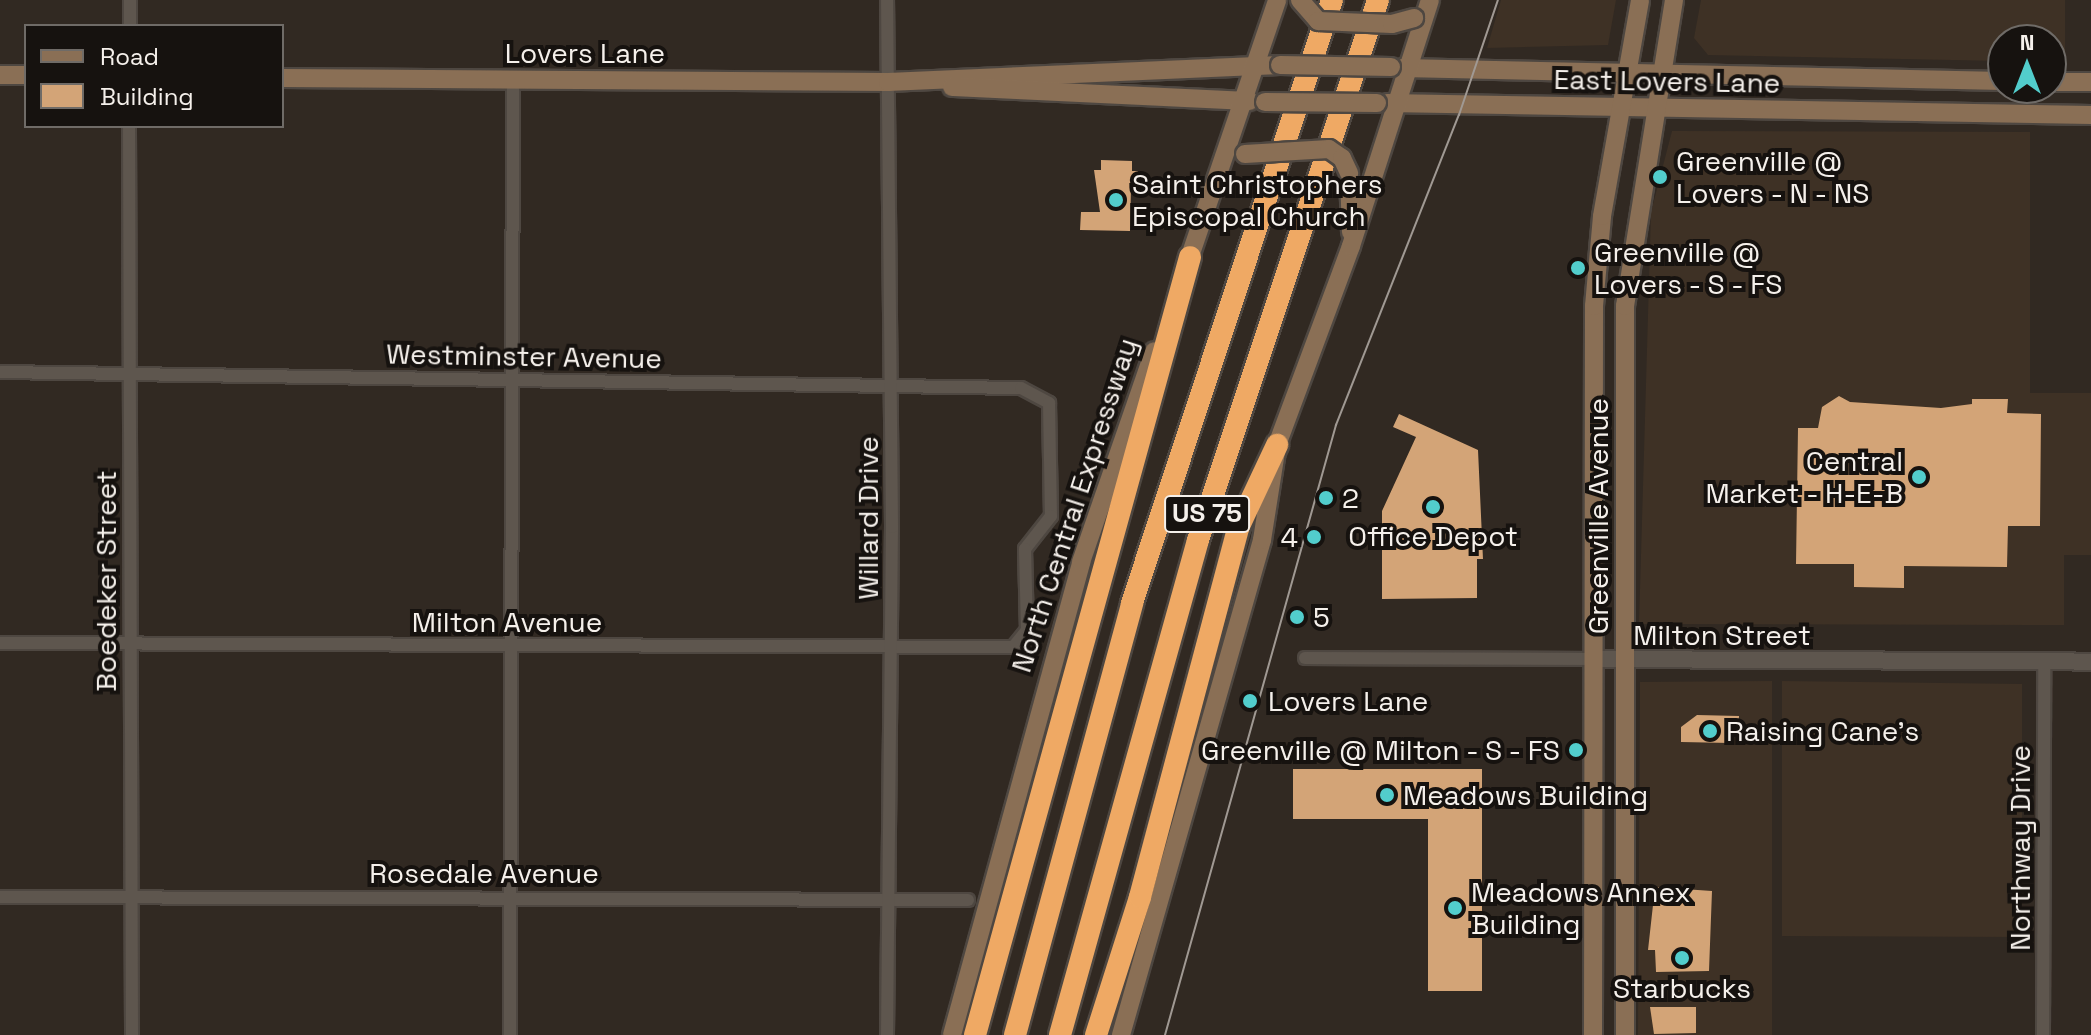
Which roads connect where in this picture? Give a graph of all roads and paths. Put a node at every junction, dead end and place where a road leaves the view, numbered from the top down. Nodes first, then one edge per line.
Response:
1 (130, 0) edge
2 (887, 0) edge
3 (1277, 0) edge
4 (1300, 0) edge
5 (1332, 0) edge
6 (1378, 0) edge
7 (1429, 0) edge
8 (1640, 0) edge
9 (1674, 0) edge
10 (130, 24) edge
11 (1253, 66) junction
12 (1411, 68) junction
13 (1629, 73) junction
14 (1660, 74) junction
15 (0, 75) edge
16 (24, 75) edge
17 (284, 78) edge
18 (1987, 81) edge
19 (513, 82) junction
20 (888, 82) junction
21 (2067, 82) edge
22 (2091, 82) edge
23 (1242, 101) junction
24 (1398, 103) junction
25 (1623, 109) junction
26 (1653, 109) junction
27 (2091, 115) edge
28 (129, 128) edge
29 (1216, 178) junction
30 (1351, 246) junction
31 (1190, 257) junction
32 (0, 372) edge
33 (129, 372) junction
34 (512, 381) junction
35 (891, 386) junction
36 (1277, 445) junction
37 (0, 643) edge
38 (130, 644) junction
39 (514, 646) junction
40 (892, 646) junction
41 (1013, 647) joint
42 (1305, 658) dead end
43 (1595, 659) junction
44 (1626, 661) junction
45 (2044, 661) junction
46 (2091, 662) edge
47 (130, 896) junction
48 (0, 897) edge
49 (510, 897) junction
50 (891, 900) junction
51 (968, 900) dead end
52 (1593, 1008) junction
53 (1625, 1008) junction
54 (132, 1035) edge
55 (510, 1035) edge
56 (887, 1035) edge
57 (952, 1035) edge
58 (975, 1035) edge
59 (1015, 1035) edge
60 (1060, 1035) edge
61 (1096, 1035) edge
62 (1121, 1035) edge
63 (1593, 1035) edge
64 (1625, 1035) edge
65 (2043, 1035) edge

1 - 10 street
2 - 20 street, Willard Drive
3 - 11 main road, North Central Expressway
4 - 7 main road, bridge
5 - 59 highway, US 75
6 - 60 highway, US 75
7 - 12 main road
8 - 13 main road, Greenville Avenue
9 - 14 main road, Greenville Avenue
11 - 12 main road, East Lovers Lane, bridge
11 - 20 main road, Lovers Lane
11 - 23 main road, North Central Expressway
12 - 13 main road, East Lovers Lane
12 - 24 main road
13 - 14 main road, East Lovers Lane
13 - 25 main road, Greenville Avenue
14 - 18 main road, East Lovers Lane
14 - 26 main road, Greenville Avenue
15 - 16 main road
17 - 19 main road, Lovers Lane
19 - 20 main road, Lovers Lane
19 - 34 street
20 - 23 main road, Lovers Lane
20 - 35 street, Willard Drive
21 - 22 main road
23 - 24 main road, East Lovers Lane, bridge
23 - 29 main road, North Central Expressway
24 - 25 main road, East Lovers Lane
24 - 30 main road
25 - 26 main road, East Lovers Lane
25 - 43 main road, Greenville Avenue
26 - 27 main road, East Lovers Lane
26 - 44 main road, Greenville Avenue
28 - 33 street, Boedeker Street
29 - 30 main road, bridge
29 - 31 main road, North Central Expressway
30 - 36 main road
31 - 57 main road, North Central Expressway
31 - 58 highway
32 - 33 street, Westminster Avenue
33 - 34 street, Westminster Avenue
33 - 38 street, Boedeker Street
34 - 35 street, Westminster Avenue
34 - 39 street
35 - 40 street, Willard Drive
35 - 41 street, Westminster Avenue
36 - 61 highway
36 - 62 main road
37 - 38 street, Milton Avenue
38 - 39 street, Milton Avenue
38 - 47 street, Boedeker Street
39 - 40 street, Milton Avenue
39 - 49 street
40 - 41 street, Milton Avenue
40 - 50 street, Willard Drive
42 - 43 street, Milton Street
43 - 44 street, Milton Street
43 - 52 main road, Greenville Avenue
44 - 45 street, Milton Street
44 - 53 main road, Greenville Avenue
45 - 46 street, Milton Street
45 - 65 street, Northway Drive
47 - 48 street, Rosedale Avenue
47 - 49 street, Rosedale Avenue
47 - 54 street, Boedeker Street
49 - 50 street, Rosedale Avenue
49 - 55 street
50 - 51 street, Rosedale Avenue
50 - 56 street, Willard Drive
52 - 53 main road
52 - 63 main road, Greenville Avenue
53 - 64 main road, Greenville Avenue

